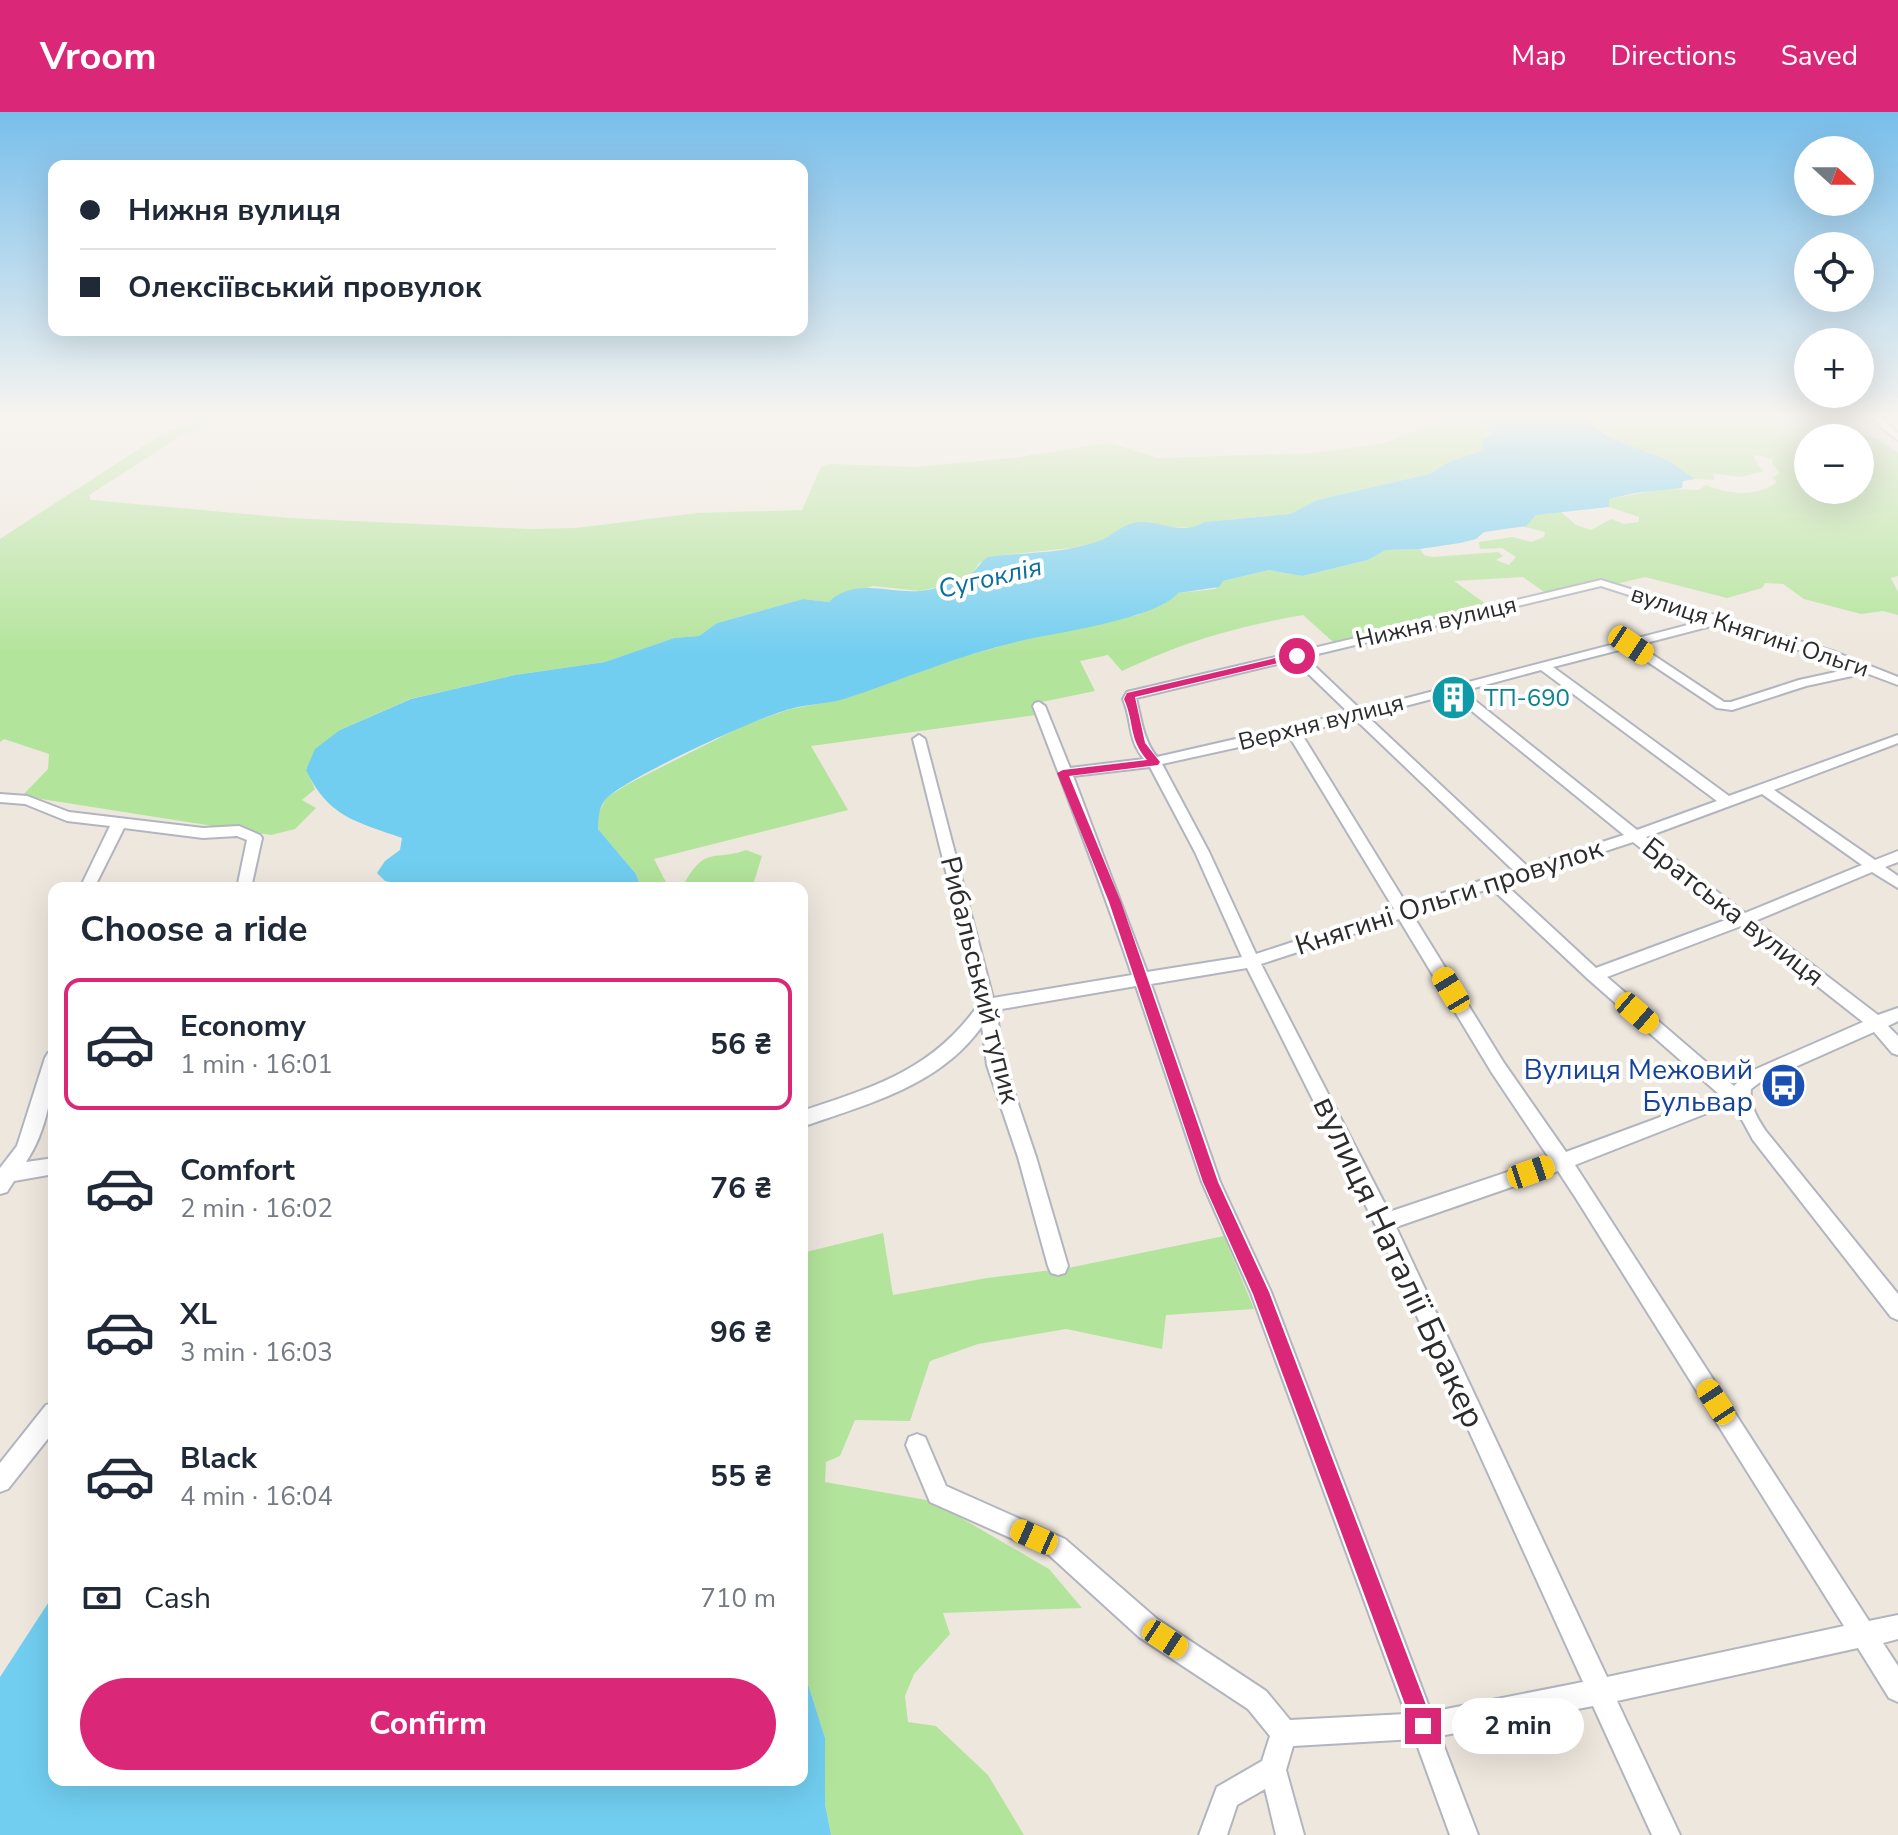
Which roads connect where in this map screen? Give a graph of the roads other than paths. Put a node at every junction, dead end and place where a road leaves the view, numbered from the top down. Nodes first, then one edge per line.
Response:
1 (1601, 583) joint
2 (1715, 621) junction
3 (1631, 645) junction
4 (1297, 656) junction
5 (1545, 667) junction
6 (1867, 669) junction
7 (1898, 681) edge
8 (1452, 688) junction
9 (1131, 695) joint
10 (1039, 706) dead end
11 (1354, 714) junction
12 (1293, 731) junction
13 (919, 739) dead end
14 (1898, 739) edge
15 (1154, 762) junction
16 (1063, 773) junction
17 (1764, 789) junction
18 (0, 798) edge
19 (1725, 800) junction
20 (119, 823) junction
21 (1635, 836) junction
22 (1898, 856) edge
23 (1873, 865) junction
24 (1523, 871) junction
25 (90, 882) edge
26 (245, 882) edge
27 (1495, 883) junction
28 (1898, 883) edge
29 (1404, 912) junction
30 (1745, 919) junction
31 (1252, 961) junction
32 (1594, 975) junction
33 (1141, 978) junction
34 (987, 1005) junction
35 (1898, 1014) edge
36 (1875, 1022) junction
37 (1898, 1048) edge
38 (48, 1077) edge
39 (1741, 1098) junction
40 (808, 1117) edge
41 (1561, 1162) junction
42 (48, 1167) edge
43 (3, 1178) edge
44 (1384, 1222) junction
45 (1058, 1266) dead end
46 (1898, 1310) edge
47 (48, 1421) edge
48 (917, 1445) dead end
49 (0, 1481) edge
50 (1898, 1627) edge
51 (1864, 1635) junction
52 (1898, 1689) edge
53 (1598, 1692) junction
54 (1423, 1726) junction
55 (1284, 1733) junction
56 (1273, 1770) junction
57 (1213, 1835) edge
58 (1290, 1835) edge
59 (1464, 1835) edge
60 (1666, 1835) edge

1 - 2 street, вулиця Княгині Ольги
1 - 4 street, Нижня вулиця
2 - 3 street, Верхня вулиця
2 - 6 street, вулиця Княгині Ольги
3 - 5 street, Верхня вулиця
3 - 6 street
4 - 9 street, Нижня вулиця
4 - 11 street
5 - 8 street, Верхня вулиця
5 - 19 street
6 - 7 street, вулиця Княгині Ольги
8 - 11 street, Верхня вулиця
8 - 21 street, Братська вулиця
9 - 15 street, вулиця Наталії Бракер
10 - 16 street
11 - 12 street, Верхня вулиця
11 - 24 street
12 - 15 street, Верхня вулиця
12 - 29 street
13 - 34 street, Рибальський тупик
14 - 17 street, Княгині Ольги провулок
15 - 16 street, Верхня вулиця
15 - 31 street, вулиця Наталії Бракер
16 - 33 street
17 - 19 street, Княгині Ольги провулок
17 - 23 street
18 - 20 street
19 - 21 street, Княгині Ольги провулок
20 - 25 street
20 - 26 street
21 - 24 street, Княгині Ольги провулок
21 - 30 street, Братська вулиця
22 - 23 street
23 - 28 street
23 - 30 street
24 - 27 street, Княгині Ольги провулок
27 - 29 street, Княгині Ольги провулок
27 - 32 street
29 - 31 street, Княгині Ольги провулок
29 - 41 street
30 - 32 street
30 - 36 street, Братська вулиця
31 - 33 street, Княгині Ольги провулок
31 - 44 street, вулиця Наталії Бракер
32 - 39 street
33 - 34 street, Княгині Ольги провулок
33 - 54 street
34 - 40 street
34 - 45 street, Рибальський тупик
35 - 36 street
36 - 37 street, Братська вулиця
36 - 39 street
38 - 43 street
39 - 41 street
39 - 46 street
41 - 44 street
41 - 51 street
42 - 43 street
44 - 53 street, вулиця Наталії Бракер
47 - 49 street
48 - 55 street
50 - 51 street
51 - 52 street
51 - 53 street
53 - 54 street
53 - 60 street, вулиця Наталії Бракер
54 - 55 street
54 - 59 street
55 - 56 street
56 - 57 street
56 - 58 street

